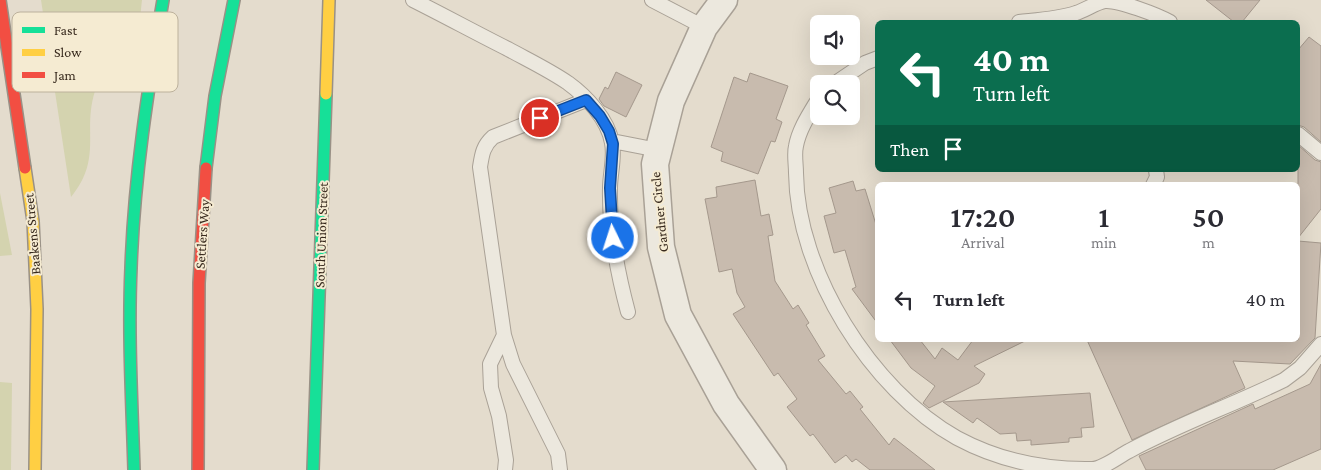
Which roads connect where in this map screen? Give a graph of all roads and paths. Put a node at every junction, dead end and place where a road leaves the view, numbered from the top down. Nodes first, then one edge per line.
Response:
1 (0, 0) edge
2 (234, 0) edge
3 (329, 0) edge
4 (413, 0) edge
5 (652, 0) edge
6 (724, 0) edge
7 (1106, 0) edge
8 (1038, 20) edge
9 (1166, 20) edge
10 (704, 27) junction
11 (875, 59) edge
12 (848, 75) edge
13 (12, 80) edge
14 (14, 92) edge
15 (148, 92) edge
16 (586, 100) junction
17 (810, 113) edge
18 (1300, 136) edge
19 (612, 141) junction
20 (658, 150) junction
21 (1321, 153) edge
22 (628, 312) dead end
23 (504, 335) junction
24 (1321, 344) edge
25 (35, 470) edge
26 (134, 470) edge
27 (198, 470) edge
28 (313, 470) edge
29 (506, 470) edge
30 (560, 470) edge
31 (773, 470) edge
32 (1095, 470) edge

1 - 13 main road, Baakens Street
2 - 27 main road, Settlers Way
3 - 28 main road, South Union Street
4 - 16 lane
5 - 10 lane
6 - 10 street, Gardner Circle
7 - 8 lane
7 - 9 lane
10 - 20 street, Gardner Circle
11 - 12 lane
14 - 25 main road, Baakens Street
15 - 26 main road
16 - 19 lane
16 - 23 lane
17 - 32 lane
18 - 21 lane
19 - 20 lane
19 - 22 lane
20 - 31 street, Gardner Circle
23 - 29 lane
23 - 30 lane
24 - 32 lane

